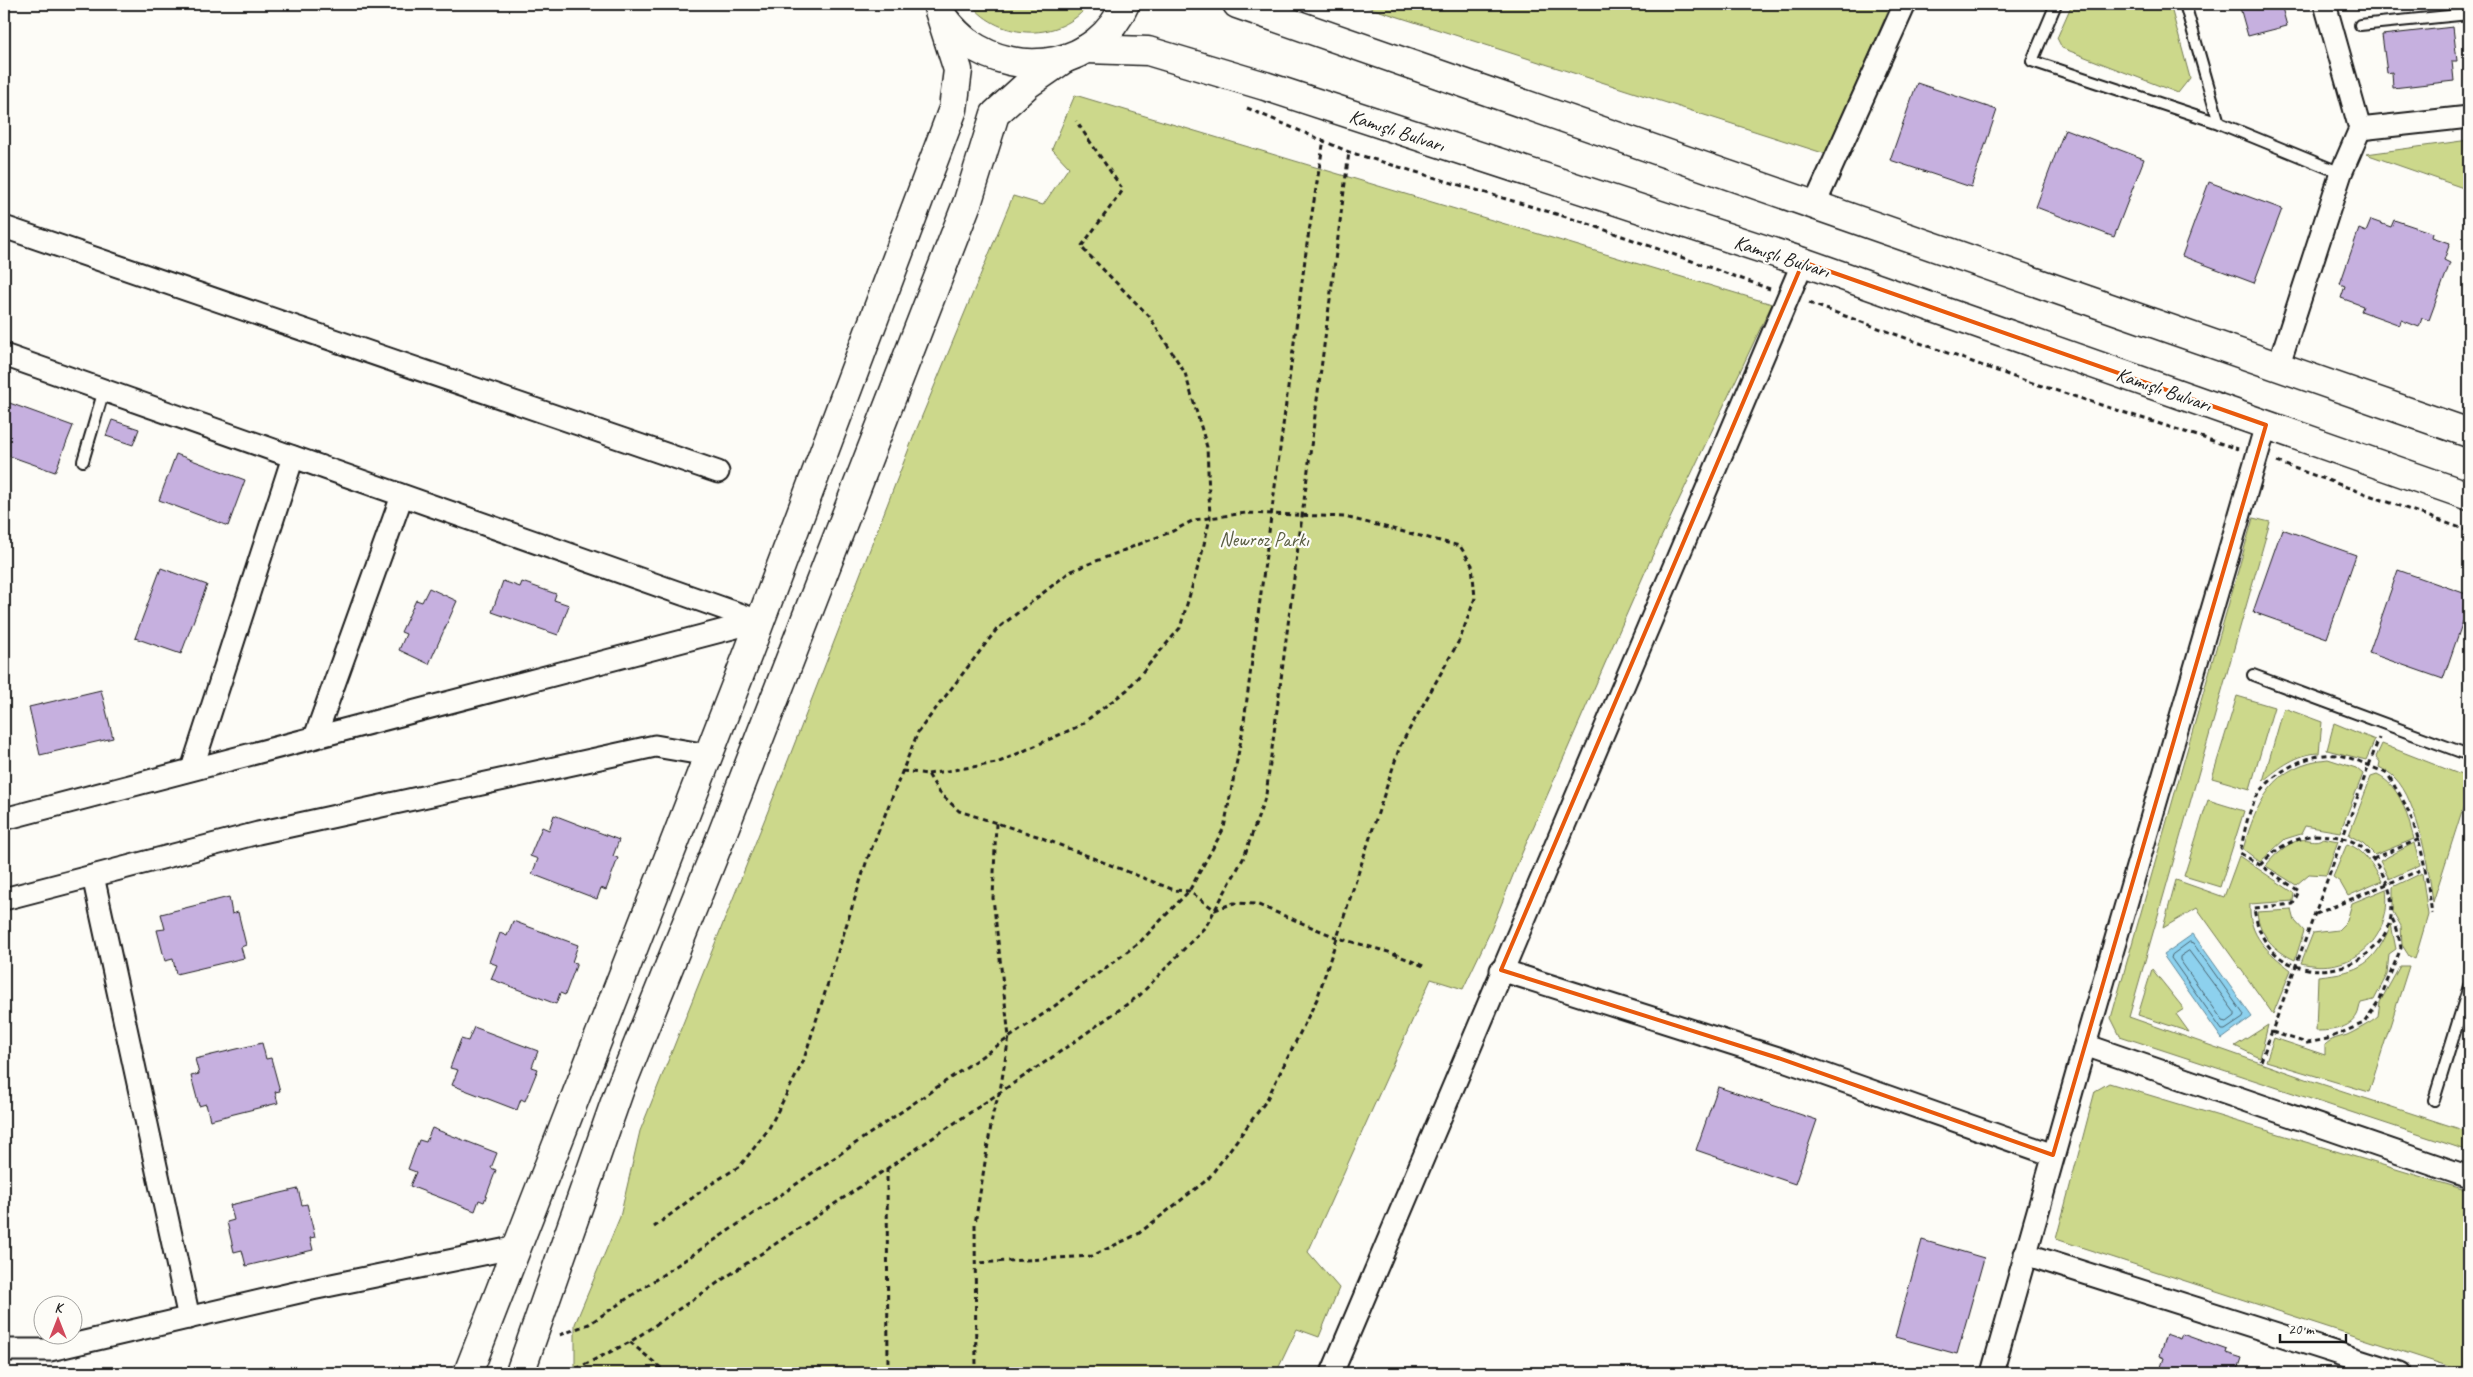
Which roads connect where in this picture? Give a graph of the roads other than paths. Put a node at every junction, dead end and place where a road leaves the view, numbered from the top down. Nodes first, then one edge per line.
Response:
1 (1125, 4) edge
2 (1237, 4) edge
3 (1905, 4) edge
4 (2056, 4) edge
5 (2185, 4) edge
6 (2325, 4) edge
7 (936, 5) edge
8 (2469, 14) edge
9 (2360, 26) dead end
10 (1075, 54) junction
11 (2469, 117) edge
12 (2220, 123) junction
13 (2360, 129) junction
14 (2341, 173) junction
15 (1814, 206) junction
16 (4, 228) edge
17 (1803, 262) junction
18 (4, 354) edge
19 (2278, 367) junction
20 (104, 390) junction
21 (2266, 425) junction
22 (2469, 433) edge
23 (293, 457) junction
24 (83, 461) dead end
25 (718, 472) dead end
26 (402, 496) junction
27 (2469, 496) edge
28 (759, 621) junction
29 (2253, 675) dead end
30 (316, 737) junction
31 (708, 755) junction
32 (2469, 755) edge
33 (192, 769) junction
34 (4, 818) edge
35 (92, 876) junction
36 (4, 899) edge
37 (1501, 970) junction
38 (2469, 986) edge
39 (2084, 1045) junction
40 (2434, 1100) dead end
41 (2053, 1155) junction
42 (2469, 1177) edge
43 (517, 1247) junction
44 (2025, 1254) junction
45 (189, 1318) junction
46 (4, 1350) edge
47 (468, 1373) edge
48 (520, 1373) edge
49 (1332, 1373) edge
50 (1992, 1373) edge
51 (2400, 1373) edge

1 - 10 main road
2 - 15 main road
3 - 15 street
4 - 12 lane
5 - 12 lane
6 - 13 street
7 - 10 main road, Kamışlı Bulvarı
7 - 28 main road
8 - 9 lane
10 - 17 main road, Kamışlı Bulvarı
10 - 48 main road
11 - 13 street
12 - 14 lane
13 - 14 street
14 - 19 street
15 - 19 main road
16 - 25 street
17 - 21 main road, Kamışlı Bulvarı
17 - 37 street
18 - 20 street
19 - 22 main road
20 - 23 street
20 - 24 lane
21 - 27 main road, Kamışlı Bulvarı
21 - 39 street
23 - 26 street
23 - 33 street
26 - 28 street
26 - 30 street
28 - 30 street
28 - 31 main road
29 - 32 lane
30 - 33 street
31 - 35 street
31 - 43 main road
33 - 34 street
35 - 36 street
35 - 45 street
37 - 41 street
37 - 49 street
38 - 40 lane
39 - 41 street
39 - 42 street
41 - 44 street
43 - 45 street
43 - 47 main road
44 - 50 street
44 - 51 street
45 - 46 street

